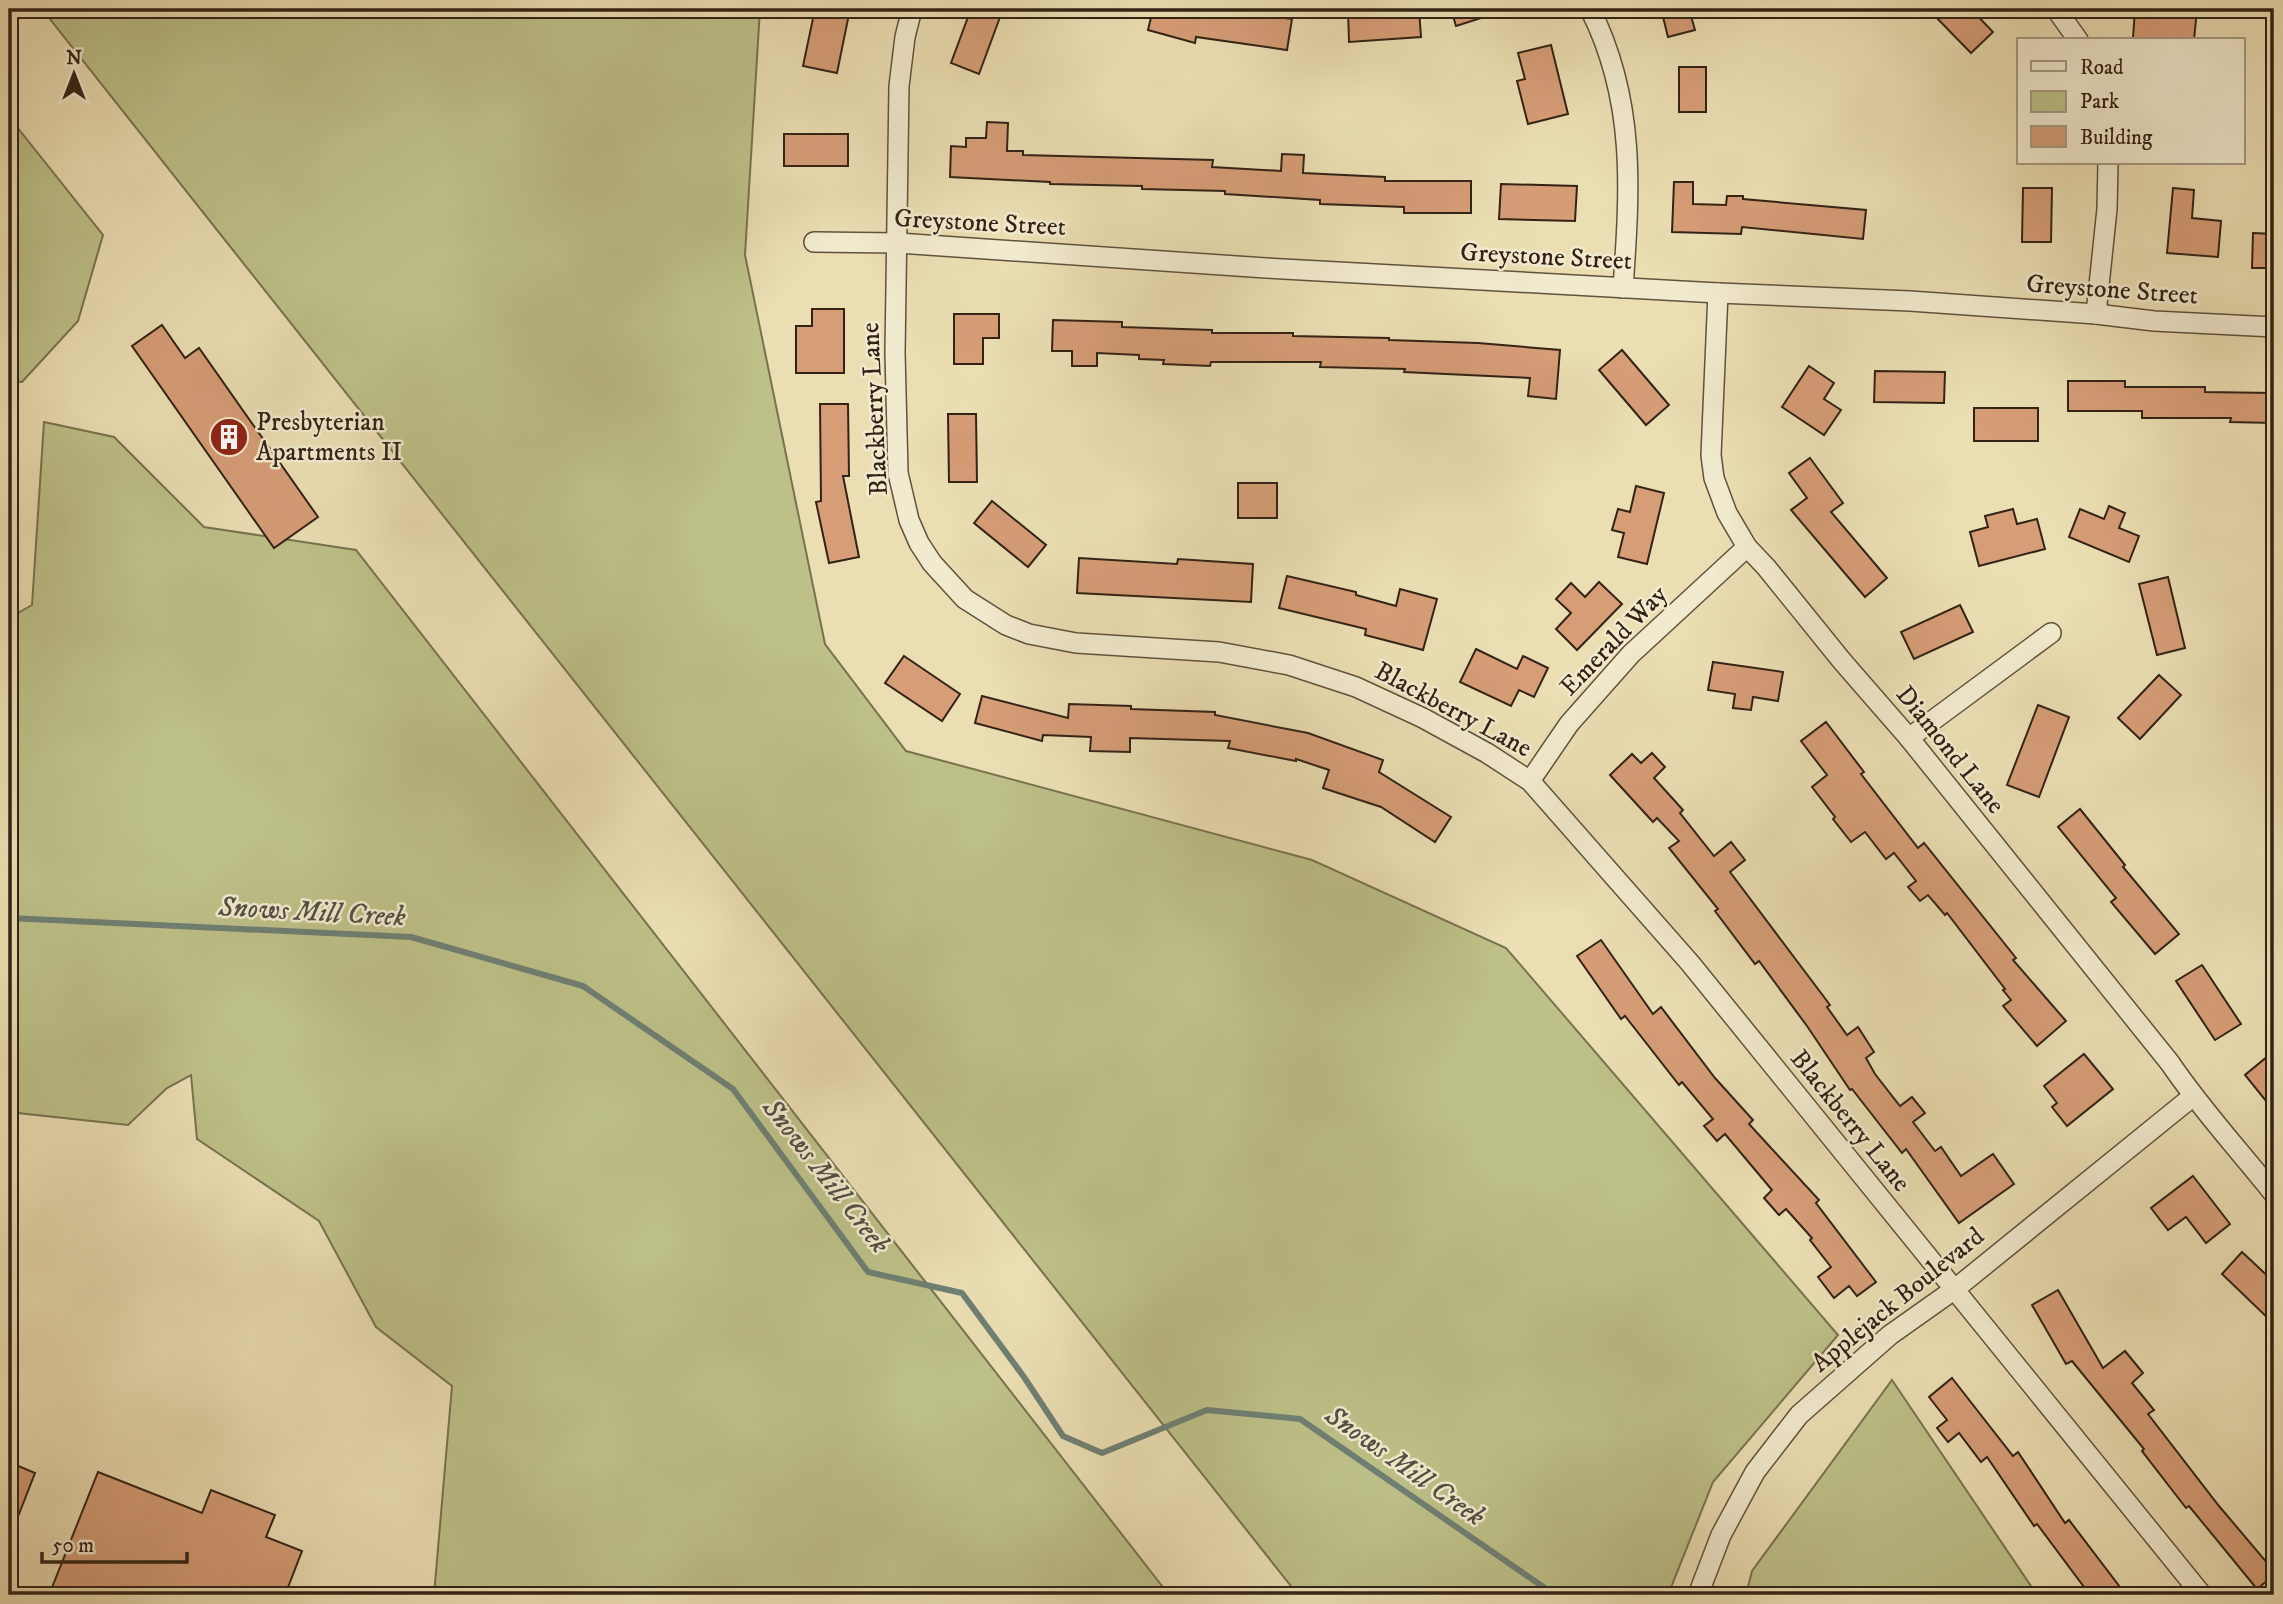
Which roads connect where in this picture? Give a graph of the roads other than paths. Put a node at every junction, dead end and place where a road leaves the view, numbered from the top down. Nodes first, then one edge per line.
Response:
1 (912, 9) edge
2 (1590, 9) edge
3 (2056, 9) edge
4 (2077, 38) edge
5 (2108, 164) edge
6 (814, 242) dead end
7 (898, 243) junction
8 (1623, 288) junction
9 (1718, 293) junction
10 (2096, 314) junction
11 (2274, 327) edge
12 (1747, 547) junction
13 (2050, 633) dead end
14 (1909, 738) junction
15 (1530, 781) junction
16 (2192, 1097) junction
17 (2274, 1194) edge
18 (1955, 1289) junction
19 (1698, 1595) edge
20 (2202, 1595) edge

1 - 7 street, Blackberry Lane
2 - 8 street
3 - 4 street
5 - 10 street
6 - 7 street, Greystone Street
7 - 8 street, Greystone Street
7 - 15 street, Blackberry Lane
8 - 9 street, Greystone Street
9 - 10 street, Greystone Street
9 - 12 street, Diamond Lane
10 - 11 street, Greystone Street
12 - 14 street, Diamond Lane
12 - 15 street, Emerald Way
13 - 14 street
14 - 16 street, Diamond Lane
15 - 18 street, Blackberry Lane
16 - 17 street, Diamond Lane
16 - 18 street, Applejack Boulevard
18 - 19 street, Applejack Boulevard
18 - 20 street, Blackberry Lane

